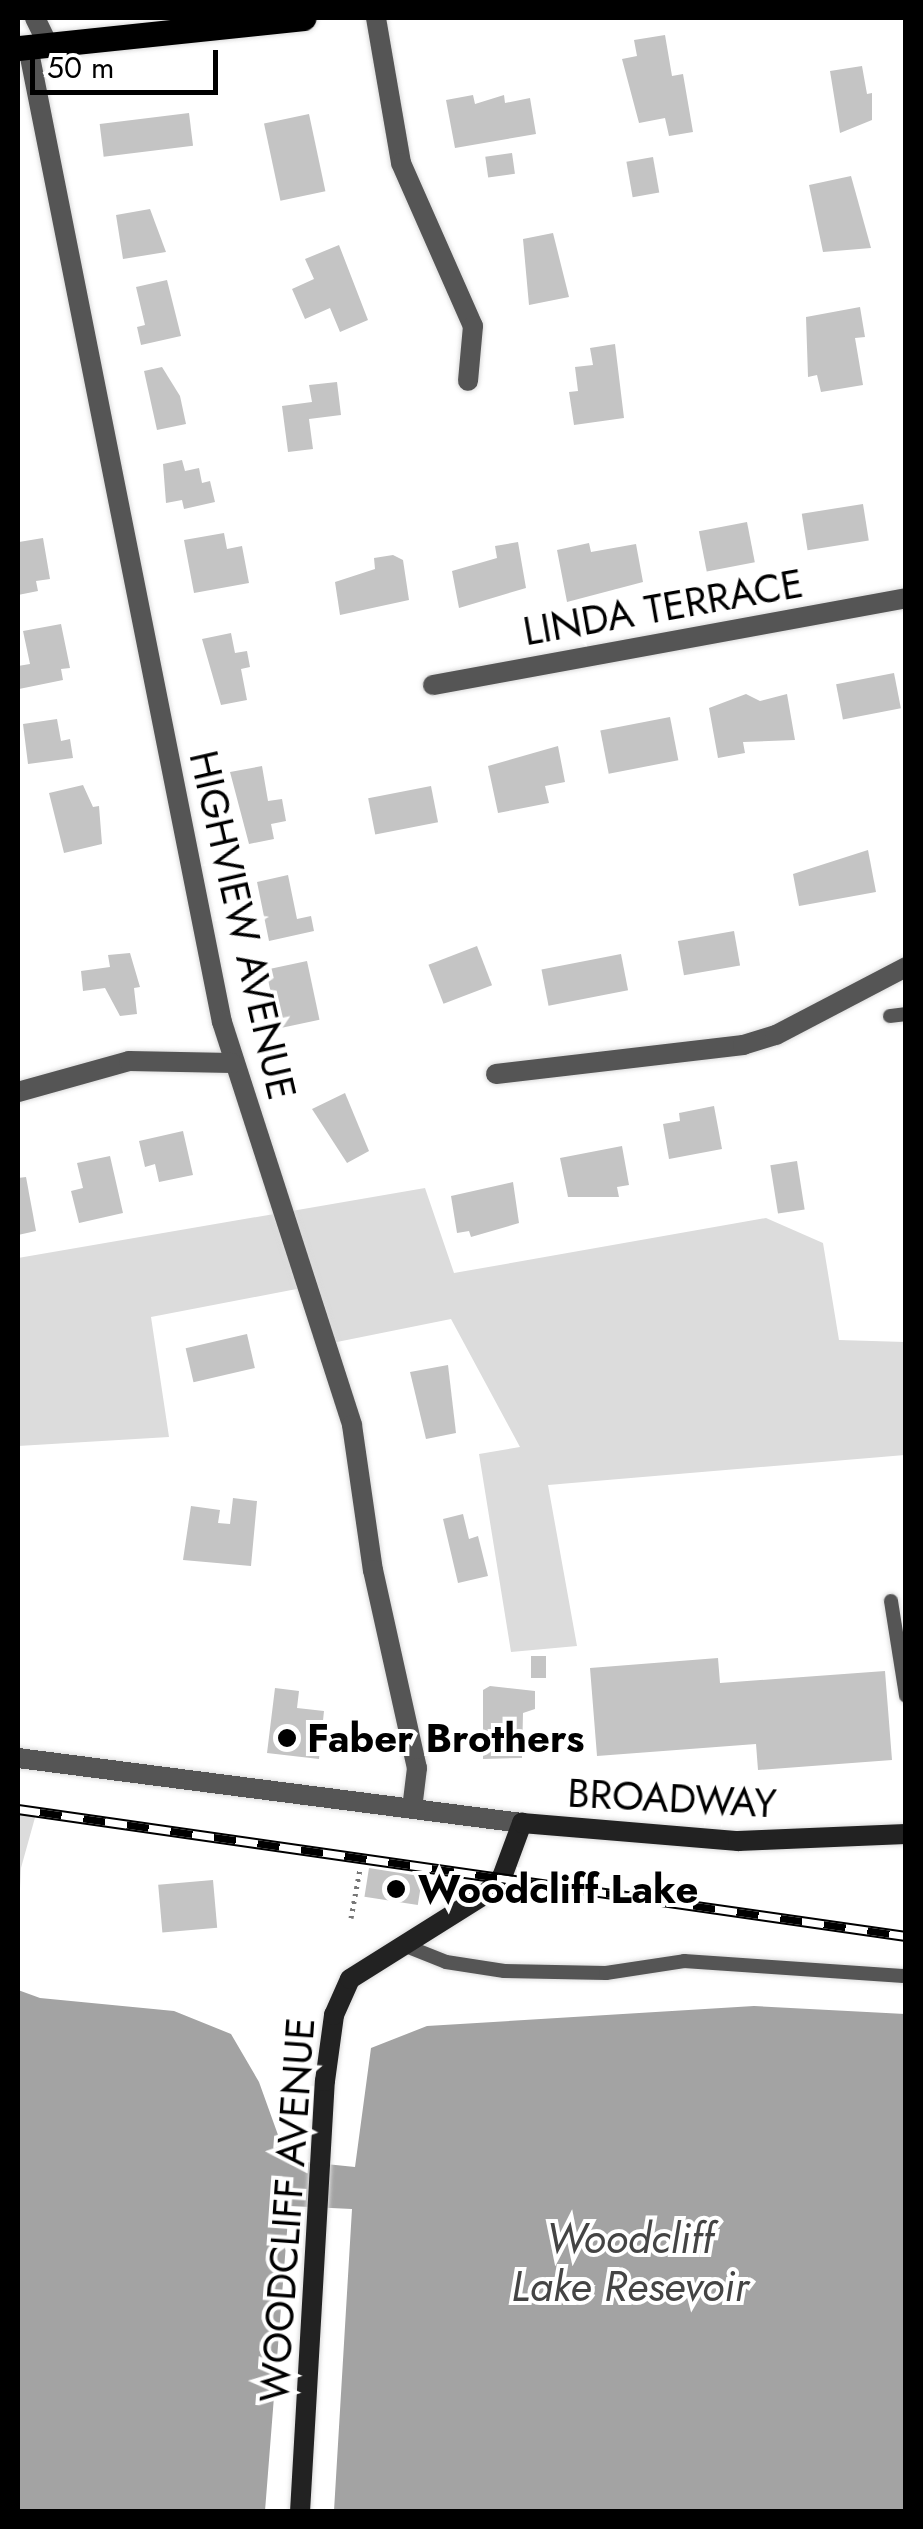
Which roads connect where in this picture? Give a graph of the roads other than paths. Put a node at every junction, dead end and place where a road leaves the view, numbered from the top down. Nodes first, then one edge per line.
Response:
1 (35, 18) edge
2 (303, 18) edge
3 (376, 18) edge
4 (31, 47) edge
5 (468, 382) dead end
6 (906, 598) edge
7 (432, 685) dead end
8 (906, 967) edge
9 (232, 1062) junction
10 (496, 1074) dead end
11 (18, 1092) edge
12 (891, 1601) dead end
13 (906, 1696) edge
14 (18, 1758) edge
15 (412, 1810) junction
16 (522, 1823) junction
17 (906, 1834) edge
18 (400, 1944) junction
19 (906, 1976) edge
20 (300, 2512) edge

1 - 4 street, HIGHVIEW AVENUE
2 - 4 main road
3 - 5 street
4 - 9 street, HIGHVIEW AVENUE
6 - 7 street, LINDA TERRACE
8 - 10 street
9 - 11 street
9 - 15 street, HIGHVIEW AVENUE
12 - 13 lane
14 - 15 street, BROADWAY
15 - 16 street, BROADWAY
16 - 17 main road, BROADWAY
16 - 18 main road, WOODCLIFF AVENUE
18 - 19 lane
18 - 20 main road, WOODCLIFF AVENUE

